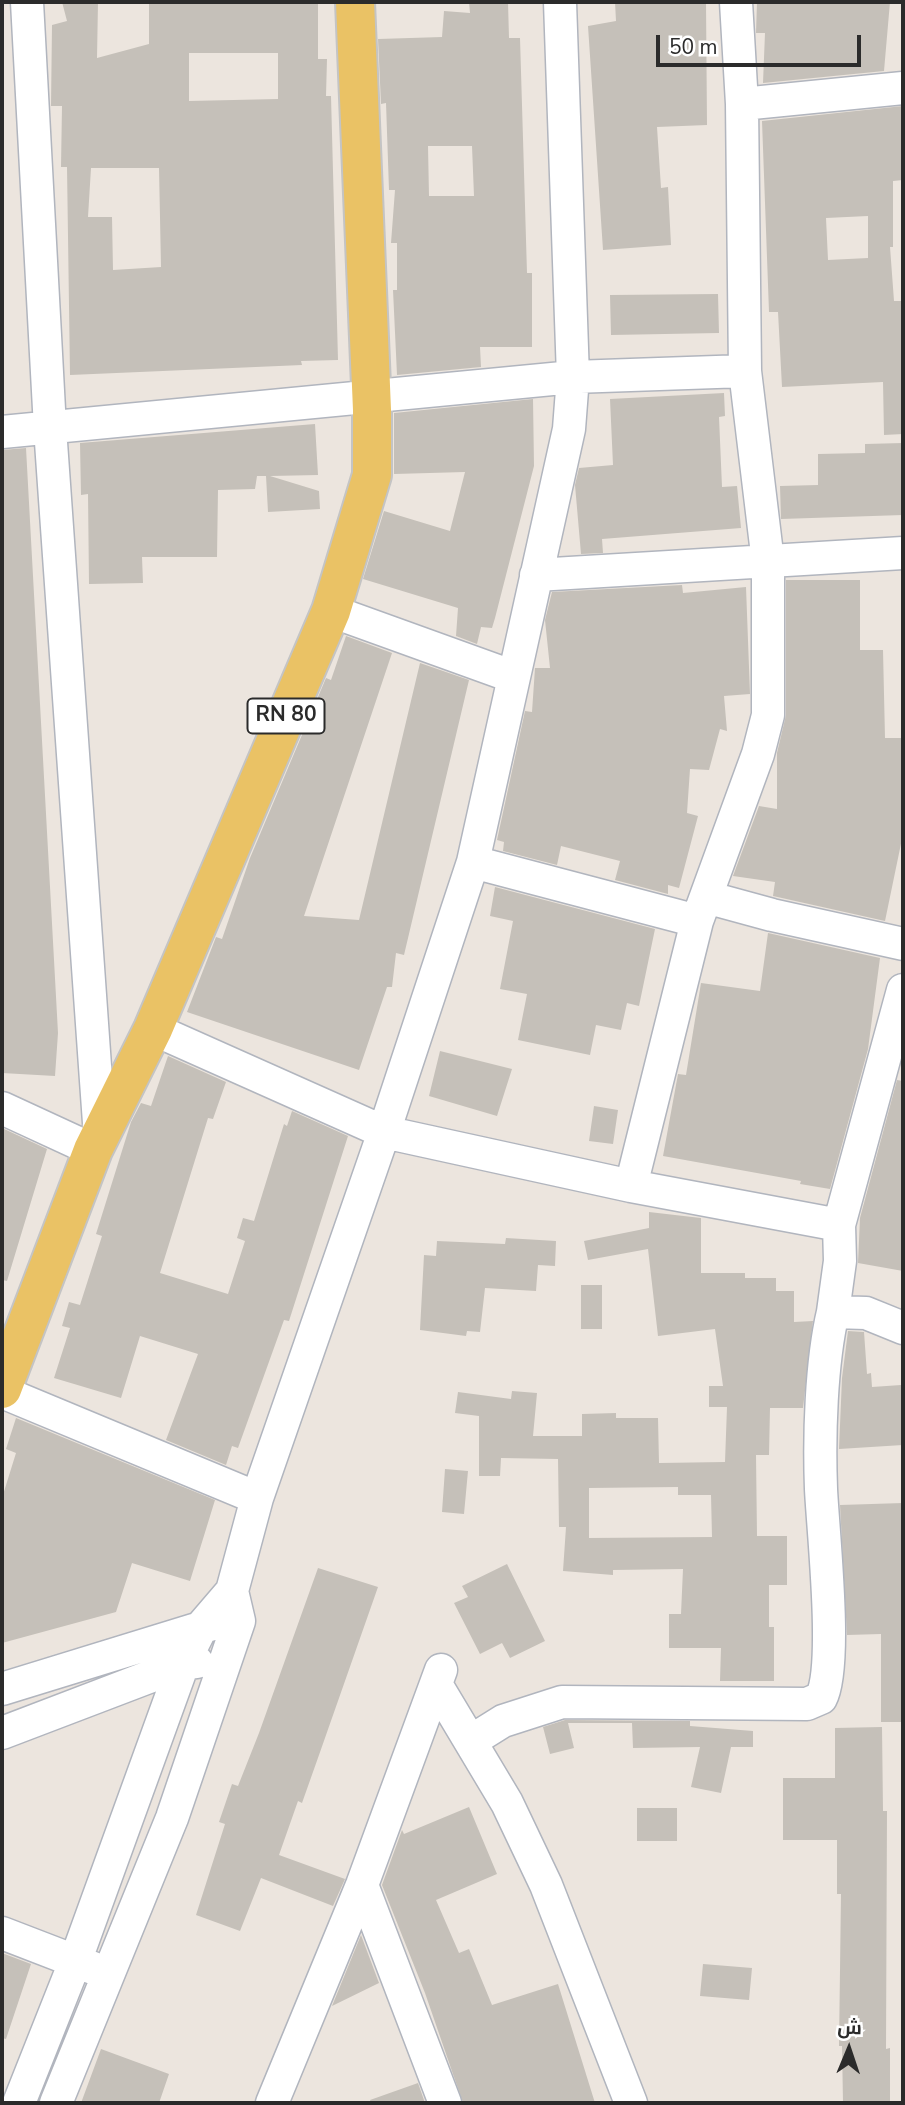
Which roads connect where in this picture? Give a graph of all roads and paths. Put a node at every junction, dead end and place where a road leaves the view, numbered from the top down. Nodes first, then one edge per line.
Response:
1 (27, 2) edge
2 (355, 2) edge
3 (560, 2) edge
4 (736, 2) edge
5 (903, 88) edge
6 (742, 104) junction
7 (745, 370) junction
8 (573, 377) junction
9 (372, 396) junction
10 (50, 428) junction
11 (2, 432) edge
12 (903, 553) edge
13 (768, 562) junction
14 (536, 575) junction
15 (331, 611) junction
16 (514, 677) junction
17 (473, 862) junction
18 (701, 909) junction
19 (903, 944) edge
20 (903, 990) edge
21 (153, 1029) junction
22 (2, 1108) edge
23 (384, 1132) junction
24 (96, 1144) junction
25 (631, 1186) junction
26 (839, 1226) junction
27 (833, 1312) junction
28 (903, 1328) edge
29 (2, 1390) edge
30 (257, 1498) junction
31 (235, 1606) junction
32 (202, 1626) junction
33 (226, 1658) junction
34 (183, 1664) junction
35 (2, 1689) edge
36 (2, 1733) edge
37 (471, 1741) junction
38 (362, 1885) junction
39 (2, 1933) edge
40 (75, 1962) junction
41 (108, 1973) junction
42 (19, 2103) edge
43 (56, 2103) edge
44 (272, 2103) edge
45 (445, 2103) edge
46 (631, 2103) edge

1 - 10 street
2 - 9 main road, RN 80
3 - 8 street
4 - 6 street
5 - 6 street
6 - 7 street
7 - 8 street
7 - 13 street
8 - 9 street
8 - 14 street
9 - 10 street
9 - 15 main road, RN 80
10 - 11 street
10 - 24 street
12 - 13 street
13 - 14 street
13 - 18 street
14 - 16 street
15 - 16 street
15 - 21 main road, RN 80
16 - 17 street
17 - 18 street
17 - 23 street
18 - 19 street
18 - 25 street
20 - 26 street
21 - 23 street
21 - 24 main road, RN 80
22 - 24 street
23 - 25 street
23 - 30 street
24 - 29 main road, RN 80
25 - 26 street
26 - 27 street
27 - 28 street
27 - 37 street
29 - 30 street
30 - 31 street
31 - 32 street
31 - 33 street
32 - 34 street
32 - 35 street
33 - 34 street
33 - 41 street
34 - 36 street
34 - 40 street
37 - 38 street
37 - 46 street
38 - 44 street
38 - 45 street
39 - 40 street
40 - 41 street
40 - 42 street
41 - 43 street

